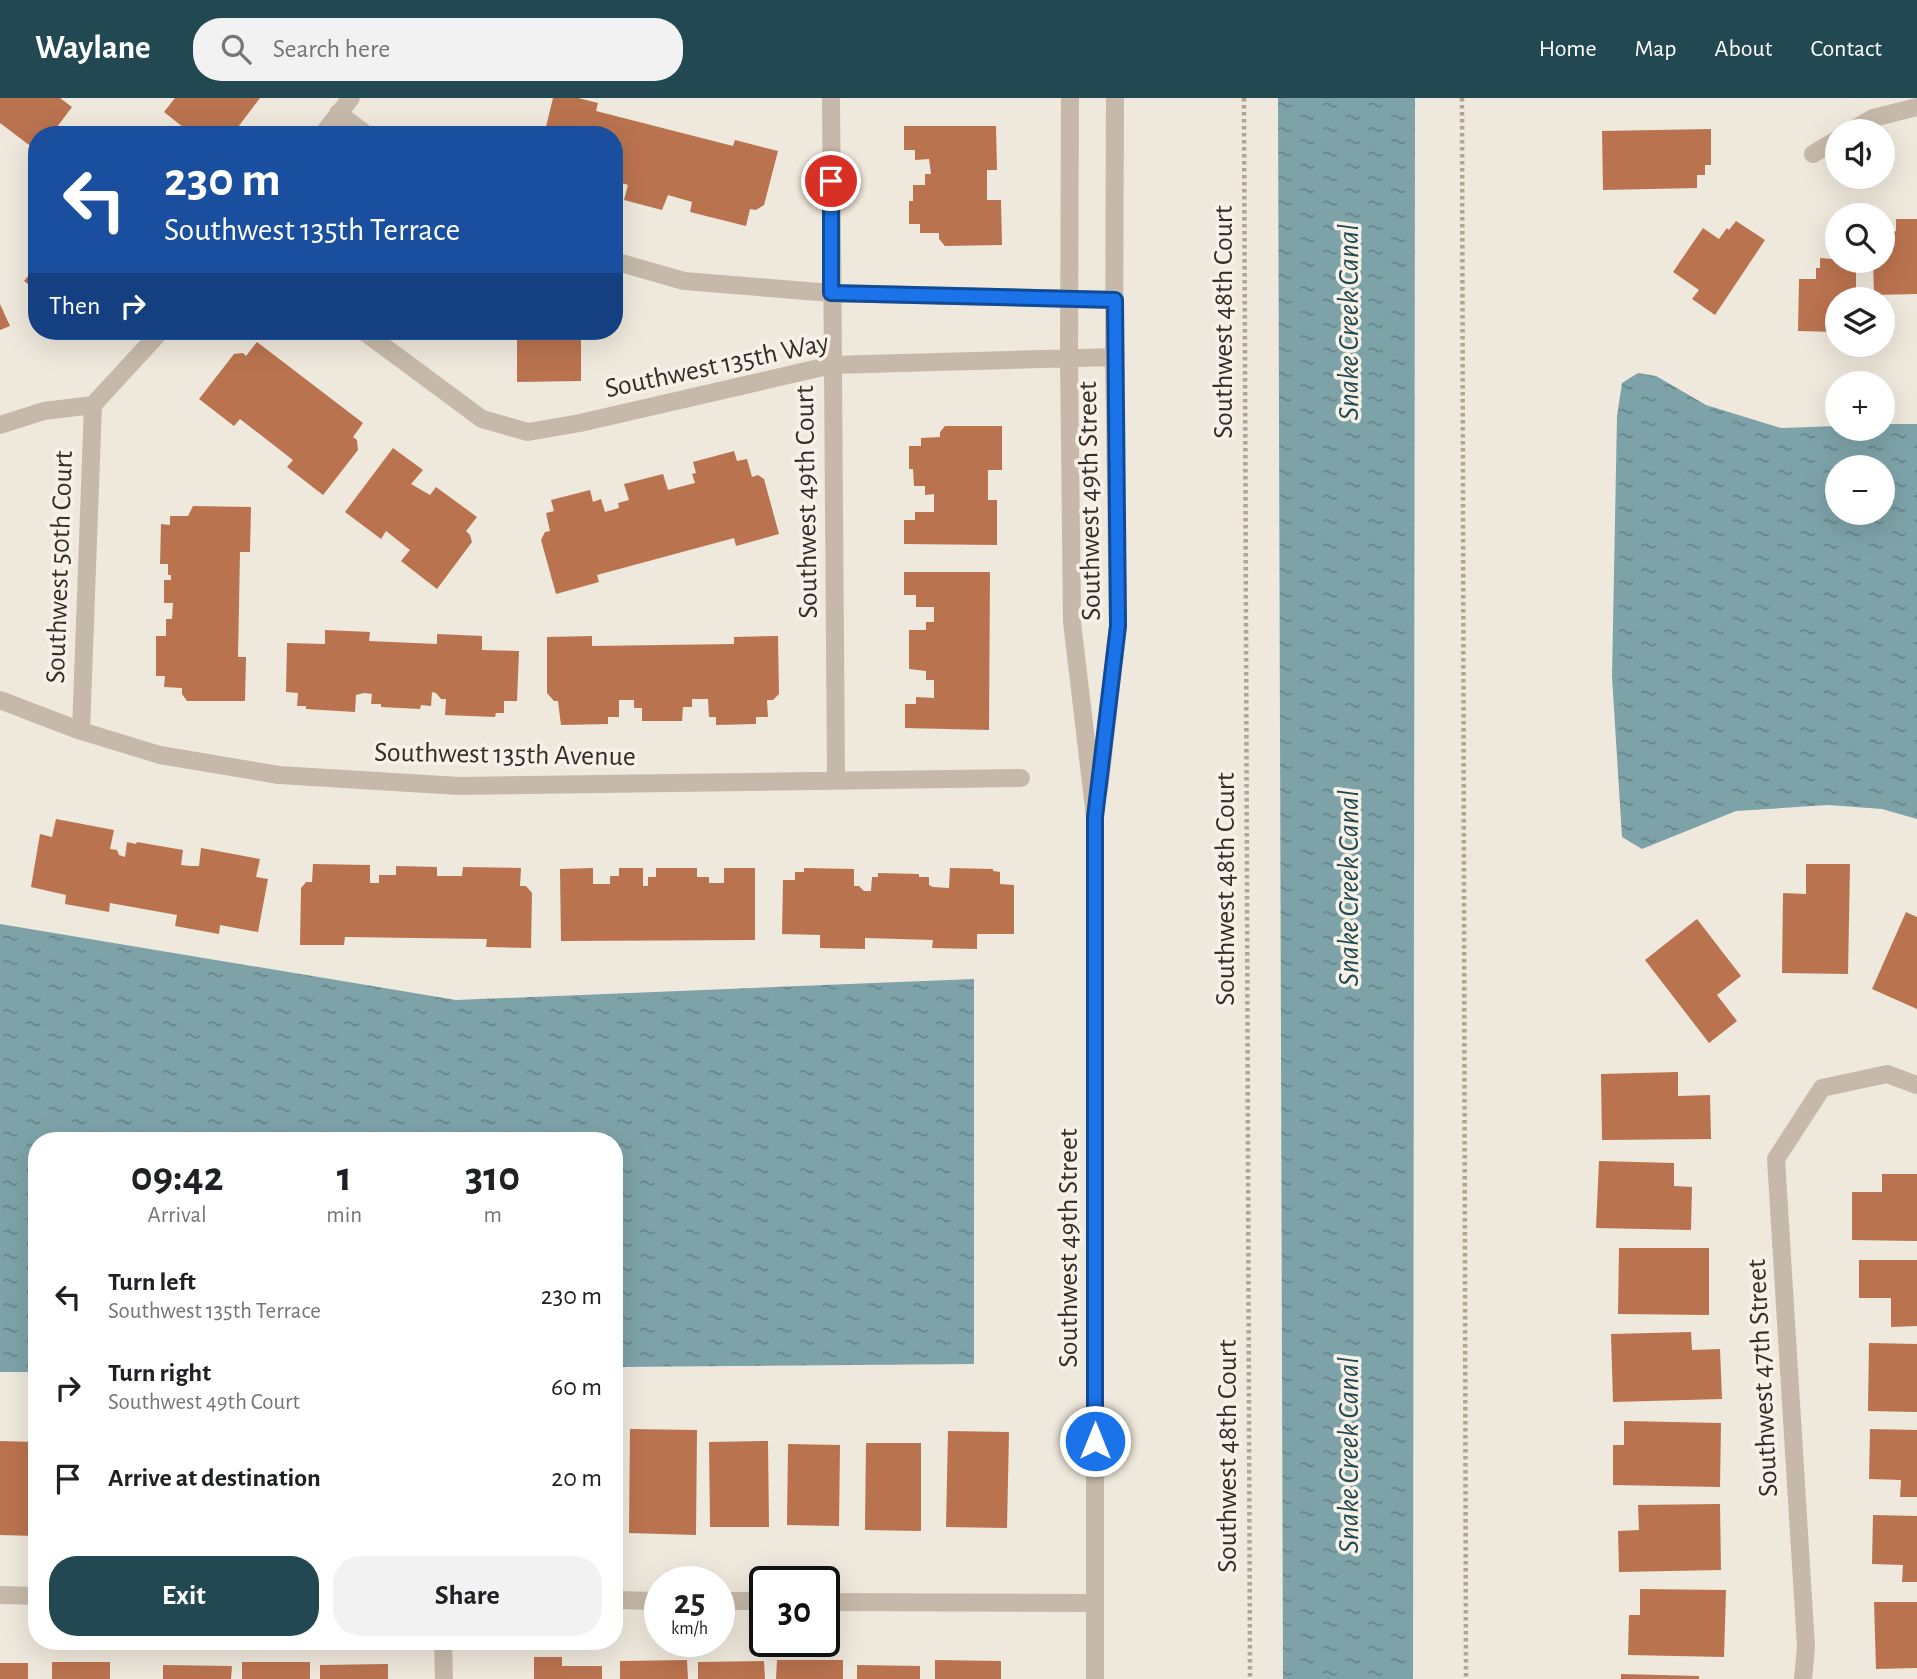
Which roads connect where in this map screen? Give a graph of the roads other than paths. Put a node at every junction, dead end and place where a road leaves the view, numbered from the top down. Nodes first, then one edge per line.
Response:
1 (351, 98) edge
2 (831, 98) edge
3 (1070, 98) edge
4 (1115, 98) edge
5 (1917, 107) edge
6 (338, 113) junction
7 (1871, 119) edge
8 (329, 126) edge
9 (355, 126) edge
10 (1825, 147) edge
11 (1813, 154) dead end
12 (623, 264) edge
13 (831, 293) junction
14 (1069, 300) junction
15 (1115, 300) junction
16 (153, 340) edge
17 (375, 340) edge
18 (1069, 357) junction
19 (1114, 357) junction
20 (832, 365) junction
21 (93, 405) junction
22 (0, 425) edge
23 (0, 699) edge
24 (80, 731) junction
25 (1021, 778) dead end
26 (836, 780) junction
27 (1095, 817) junction
28 (1917, 1084) edge
29 (0, 1595) edge
30 (28, 1596) edge
31 (623, 1600) edge
32 (644, 1601) edge
33 (840, 1602) edge
34 (1095, 1603) junction
35 (443, 1650) edge
36 (444, 1679) edge
37 (1095, 1679) edge
38 (1803, 1679) edge

1 - 6 street
2 - 13 street, Southwest 49th Court
3 - 14 street, Southwest 49th Street
4 - 15 street, Southwest 49th Street
5 - 7 street
6 - 8 street
6 - 9 street
10 - 11 street
12 - 13 street
13 - 14 street
13 - 20 street, Southwest 49th Court
14 - 15 street
14 - 18 street, Southwest 49th Street
15 - 19 street, Southwest 49th Street
16 - 21 street
17 - 20 street, Southwest 135th Way
18 - 19 street, Southwest 135th Way
18 - 20 street, Southwest 135th Way
18 - 27 street, Southwest 49th Street
19 - 27 street, Southwest 49th Street
20 - 26 street, Southwest 49th Court
21 - 22 street
21 - 24 street, Southwest 50th Court
23 - 24 street, Southwest 135th Avenue
24 - 26 street, Southwest 135th Avenue
25 - 26 street, Southwest 135th Avenue
27 - 34 street, Southwest 49th Street
28 - 38 street, Southwest 47th Street
29 - 30 street
31 - 32 street
33 - 34 street
34 - 37 street, Southwest 49th Street
35 - 36 street

